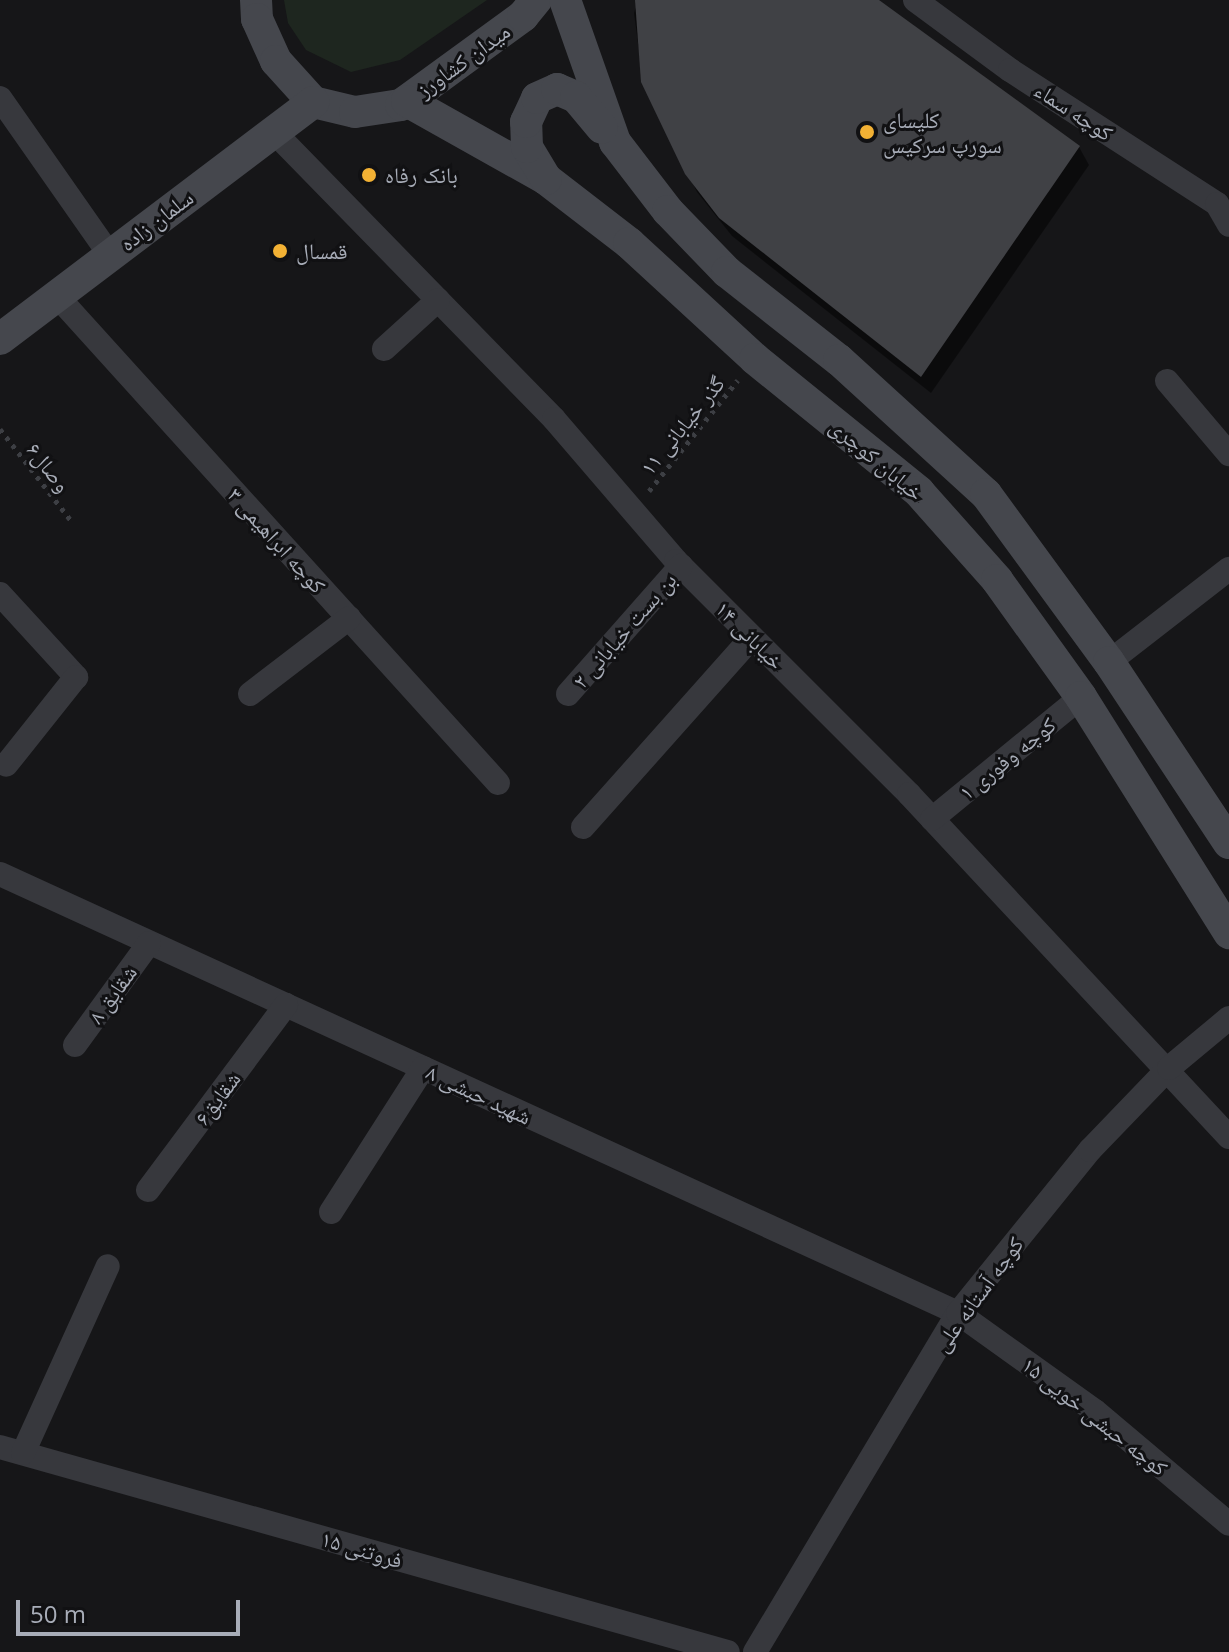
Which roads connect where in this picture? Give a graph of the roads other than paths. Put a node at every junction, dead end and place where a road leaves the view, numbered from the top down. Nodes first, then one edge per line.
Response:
1 (536, 0) edge
2 (565, 0) edge
3 (921, 2) edge
4 (252, 6) edge
5 (0, 98) edge
6 (407, 101) junction
7 (313, 102) junction
8 (273, 131) junction
9 (615, 142) junction
10 (546, 179) junction
11 (1229, 225) edge
12 (110, 255) junction
13 (57, 296) junction
14 (438, 300) junction
15 (0, 339) edge
16 (384, 349) dead end
17 (1167, 381) dead end
18 (1229, 454) edge
19 (681, 566) junction
20 (1229, 569) edge
21 (0, 594) edge
22 (349, 618) junction
23 (752, 637) junction
24 (1109, 662) junction
25 (250, 694) dead end
26 (568, 694) dead end
27 (1081, 697) junction
28 (6, 765) dead end
29 (498, 783) dead end
30 (932, 819) junction
31 (583, 827) dead end
32 (1229, 843) edge
33 (0, 874) edge
34 (1229, 933) edge
35 (149, 943) junction
36 (286, 1005) junction
37 (1229, 1018) edge
38 (75, 1045) dead end
39 (423, 1068) junction
40 (1169, 1068) junction
41 (1229, 1137) edge
42 (148, 1190) dead end
43 (331, 1212) dead end
44 (108, 1266) dead end
45 (958, 1313) junction
46 (11, 1450) edge
47 (1229, 1524) edge
48 (726, 1651) edge
49 (755, 1652) edge

1 - 6 main road, میدان کشاورز
2 - 9 main road, خیابان کوچری
3 - 11 street, کوچه سماء
4 - 7 main road
5 - 12 street
6 - 7 main road, میدان کشاورز
6 - 10 main road, خیابان کوچری
7 - 8 main road, سلمان زاده
8 - 12 main road, سلمان زاده
8 - 14 street, خیابانی ۱۴
9 - 10 main road
9 - 24 main road, خیابان کوچری
10 - 27 main road, خیابان کوچری
12 - 13 main road, سلمان زاده
13 - 15 main road, سلمان زاده
13 - 22 street, کوچه ابراهیمی ۳
14 - 16 street
14 - 19 street, خیابانی ۱۴
17 - 18 street
19 - 23 street, خیابانی ۱۴
19 - 26 street, بن بست خیابانی ۲
20 - 24 street
21 - 28 street
22 - 25 street
22 - 29 street, کوچه ابراهیمی ۳
23 - 30 street, خیابانی ۱۴
23 - 31 street
24 - 32 main road, خیابان کوچری
27 - 30 street, کوچه وفوری ۱
27 - 34 main road, خیابان کوچری
30 - 40 street, خیابانی ۱۴
33 - 35 street, شهید حبشی ۸
35 - 36 street, شهید حبشی ۸
35 - 38 street, شقایق ۸
36 - 39 street, شهید حبشی ۸
36 - 42 street, شقایق۶
37 - 40 street, کوچه آستانه علی
39 - 43 street
39 - 45 street, شهید حبشی ۸
40 - 41 street, خیابانی ۱۴
40 - 45 street, کوچه آستانه علی
44 - 46 street
45 - 47 street, کوچه حبشی خویی ۱۵
45 - 49 street, کوچه آستانه علی
46 - 48 street, فروتنی ۱۵

